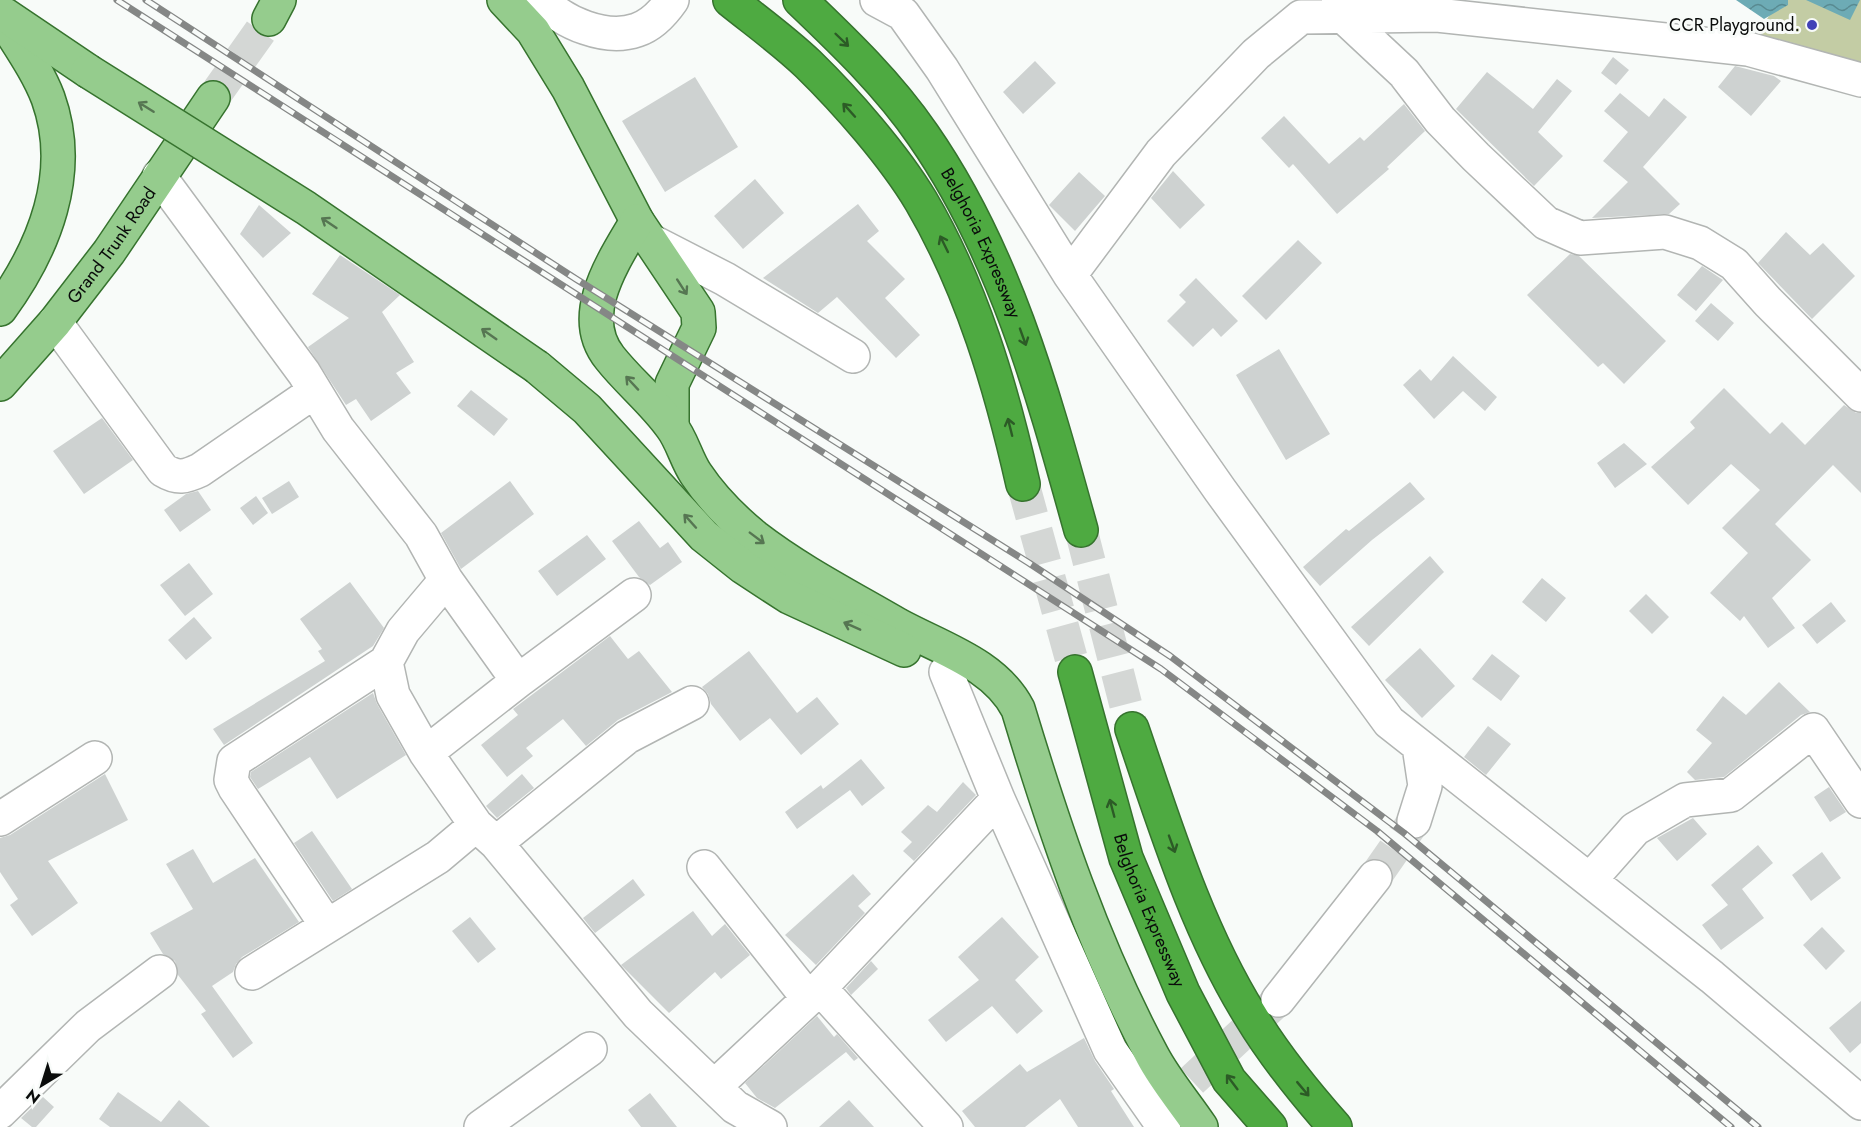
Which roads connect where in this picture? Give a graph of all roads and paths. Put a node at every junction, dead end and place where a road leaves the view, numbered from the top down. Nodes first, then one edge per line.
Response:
1 (504, 0) edge
2 (542, 0) edge
3 (672, 0) edge
4 (730, 0) edge
5 (800, 0) edge
6 (878, 0) edge
7 (1338, 8) edge
8 (0, 13) edge
9 (1861, 80) edge
10 (213, 98) tunnel mouth
11 (159, 176) junction
12 (645, 231) junction
13 (1070, 275) junction
14 (0, 309) edge
15 (55, 322) junction
16 (853, 356) dead end
17 (0, 384) edge
18 (315, 391) junction
19 (1861, 395) edge
20 (672, 426) junction
21 (1023, 484) tunnel mouth
22 (1082, 530) tunnel mouth
23 (446, 580) junction
24 (634, 595) dead end
25 (897, 635) junction
26 (386, 662) junction
27 (946, 672) junction
28 (1075, 672) tunnel mouth
29 (518, 681) junction
30 (693, 704) dead end
31 (1132, 729) tunnel mouth
32 (1026, 734) junction
33 (1419, 746) junction
34 (426, 753) junction
35 (95, 758) dead end
36 (998, 799) junction
37 (1861, 801) edge
38 (0, 819) edge
39 (1414, 821) tunnel mouth
40 (486, 834) junction
41 (704, 867) dead end
42 (1375, 877) tunnel mouth
43 (1590, 880) junction
44 (327, 926) junction
45 (160, 972) dead end
46 (252, 973) dead end
47 (814, 993) junction
48 (1278, 1000) tunnel mouth
49 (590, 1049) dead end
50 (714, 1087) junction
51 (1861, 1103) edge
52 (0, 1112) edge
53 (1153, 1123) edge
54 (480, 1127) edge
55 (770, 1127) edge
56 (946, 1127) edge
57 (1201, 1127) edge
58 (1270, 1127) edge
59 (1335, 1127) edge

1 - 12 main road
2 - 3 street
21 -> 4 highway, Belghoria Expressway
5 -> 22 highway, Belghoria Expressway
6 - 13 street
7 - 9 street
7 - 13 street
7 - 19 street
8 - 14 main road
25 -> 8 main road, bridge
10 - 11 main road, Grand Trunk Road
11 - 15 main road, Grand Trunk Road
11 - 18 street
12 - 16 street
12 -> 20 main road
20 -> 12 main road
13 - 33 street
15 - 17 main road, Grand Trunk Road
15 - 18 street
18 - 23 street
20 -> 25 main road
23 - 26 street
23 - 29 street
24 - 29 street
25 - 27 main road
25 - 32 main road
26 - 34 street
26 - 44 street
27 - 32 main road
27 - 36 street
58 -> 28 highway, Belghoria Expressway
29 - 34 street
30 - 40 street
31 -> 59 highway
32 - 57 main road
33 - 39 street
33 - 43 street
34 - 40 street
35 - 38 street
36 - 47 street
36 - 53 street
37 - 43 street
40 - 44 street
40 - 50 street
41 - 47 street
42 - 48 street
43 - 51 street
44 - 46 street
45 - 52 street
47 - 50 street
47 - 56 street
49 - 54 street
50 - 55 street

